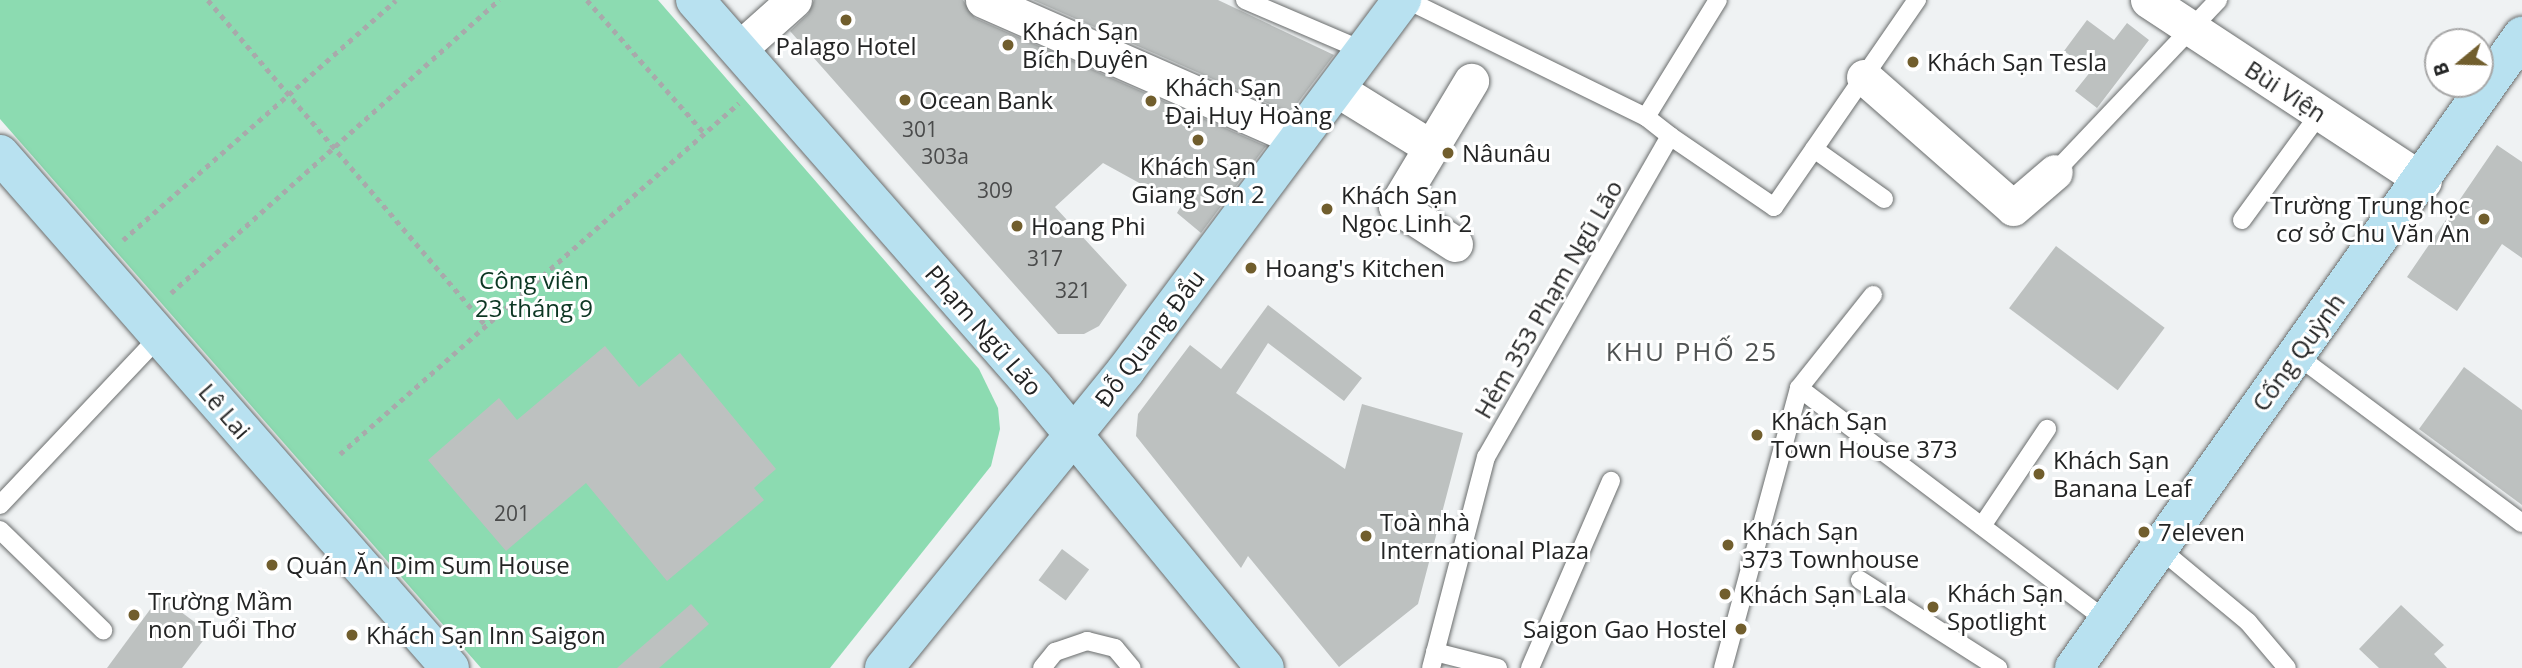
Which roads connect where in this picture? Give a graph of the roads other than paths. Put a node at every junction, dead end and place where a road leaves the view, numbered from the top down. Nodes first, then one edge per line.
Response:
1 (695, 0) edge
2 (794, 0) edge
3 (982, 0) edge
4 (1404, 0) edge
5 (1718, 0) edge
6 (1917, 0) edge
7 (2148, 0) edge
8 (2218, 0) edge
9 (1252, 1) edge
10 (2191, 28) junction
11 (2522, 36) edge
12 (738, 50) junction
13 (1364, 51) junction
14 (1864, 76) junction
15 (1471, 81) dead end
16 (1335, 88) junction
17 (2320, 113) junction
18 (1646, 117) junction
19 (1670, 136) junction
20 (1298, 139) junction
21 (1429, 146) junction
22 (1814, 149) junction
23 (0, 154) edge
24 (2055, 172) joint
25 (2424, 181) junction
26 (1884, 199) dead end
27 (2242, 220) dead end
28 (1455, 244) dead end
29 (1873, 295) dead end
30 (151, 327) junction
31 (2295, 354) junction
32 (1799, 388) junction
33 (2047, 429) dead end
34 (1074, 435) junction
35 (1611, 481) dead end
36 (0, 505) edge
37 (2522, 523) edge
38 (1982, 526) junction
39 (0, 530) edge
40 (2159, 548) junction
41 (1860, 580) dead end
42 (2107, 621) junction
43 (103, 630) dead end
44 (1433, 660) edge
45 (450, 668) edge
46 (884, 668) edge
47 (1042, 668) edge
48 (1132, 668) edge
49 (1265, 668) edge
50 (1499, 668) edge
51 (1531, 668) edge
52 (1723, 668) edge
53 (1998, 668) edge
54 (2074, 668) edge
55 (2287, 668) edge

1 - 12 street, Phạm Ngũ Lão
2 - 12 street
3 - 20 street
4 - 13 street, Ðỗ Quang Ðẩu
4 - 18 lane
5 - 18 lane
6 - 14 lane
7 - 10 street, Bùi Viện
8 - 10 lane
9 - 13 lane
10 - 17 street, Bùi Viện
10 - 24 lane
11 - 25 street, Cống Quỳnh
12 - 34 street, Phạm Ngũ Lão
13 - 16 street, Ðỗ Quang Ðẩu
14 - 22 lane
14 - 24 street
15 - 21 street
16 - 20 street, Ðỗ Quang Ðẩu
16 - 21 street
17 - 25 street, Bùi Viện
17 - 27 lane
18 - 19 lane
19 - 22 lane
19 - 44 lane, Hẻm 353 Phạm Ngũ Lão
20 - 34 street, Ðỗ Quang Ðẩu
21 - 28 street
22 - 26 lane
23 - 30 street, Lê Lai
25 - 31 street, Cống Quỳnh
29 - 32 lane
30 - 36 lane
30 - 45 street, Lê Lai
31 - 37 lane
31 - 40 street, Cống Quỳnh
32 - 38 lane
32 - 52 lane
33 - 38 lane
34 - 46 street, Ðỗ Quang Ðẩu
34 - 49 street, Phạm Ngũ Lão
35 - 51 lane
38 - 42 lane
39 - 43 lane
40 - 42 street, Cống Quỳnh
40 - 55 lane
41 - 53 lane
42 - 54 street, Cống Quỳnh
44 - 50 lane
47 - 48 lane

